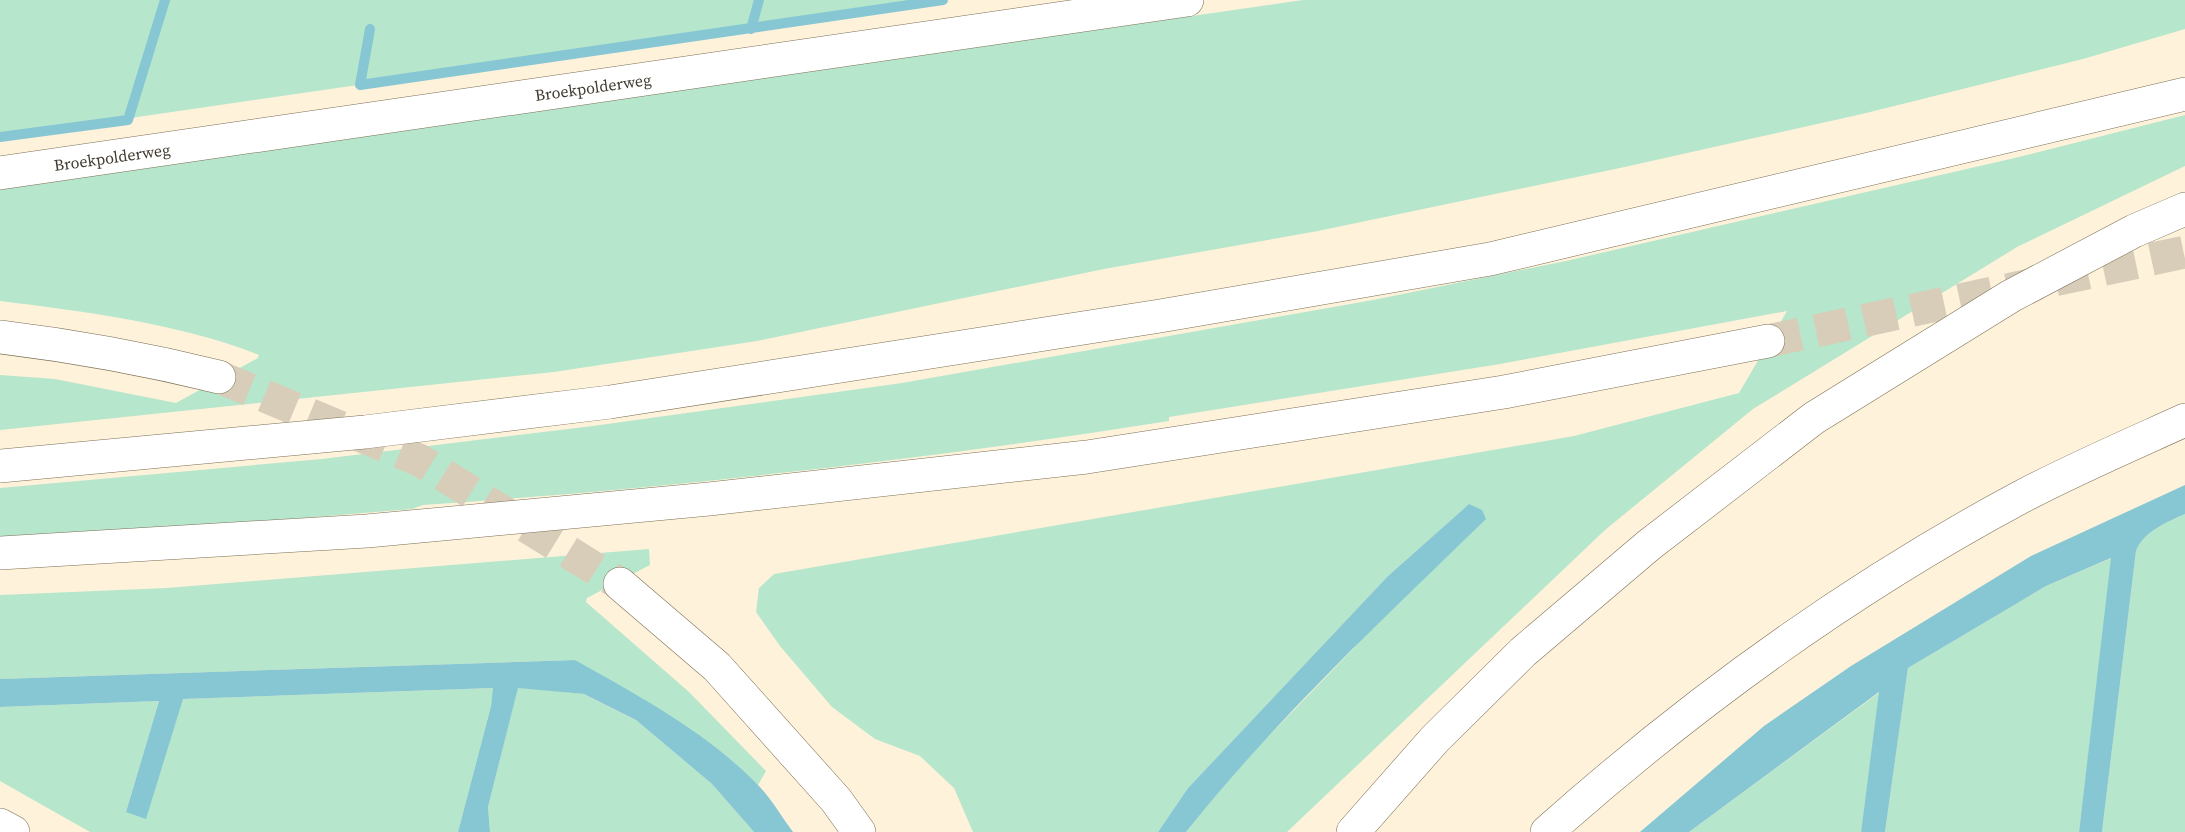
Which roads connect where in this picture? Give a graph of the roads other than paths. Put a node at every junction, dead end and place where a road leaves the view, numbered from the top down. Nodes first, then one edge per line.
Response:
1 (1187, 0) edge
2 (2185, 80) edge
3 (2185, 94) edge
4 (2076, 120) junction
5 (0, 173) edge
6 (2185, 209) edge
7 (0, 337) edge
8 (1768, 341) tunnel mouth
9 (219, 377) tunnel mouth
10 (2185, 420) edge
11 (0, 466) edge
12 (0, 553) edge
13 (620, 584) tunnel mouth
14 (0, 825) edge
15 (13, 832) edge
16 (859, 832) edge
17 (1353, 832) edge
18 (1547, 832) edge

1 - 5 main road, Broekpolderweg
2 - 4 main road
3 - 4 main road
4 - 11 main road
6 - 17 main road
7 - 9 main road
8 - 12 main road
10 - 18 main road
13 - 16 main road
14 - 15 main road

